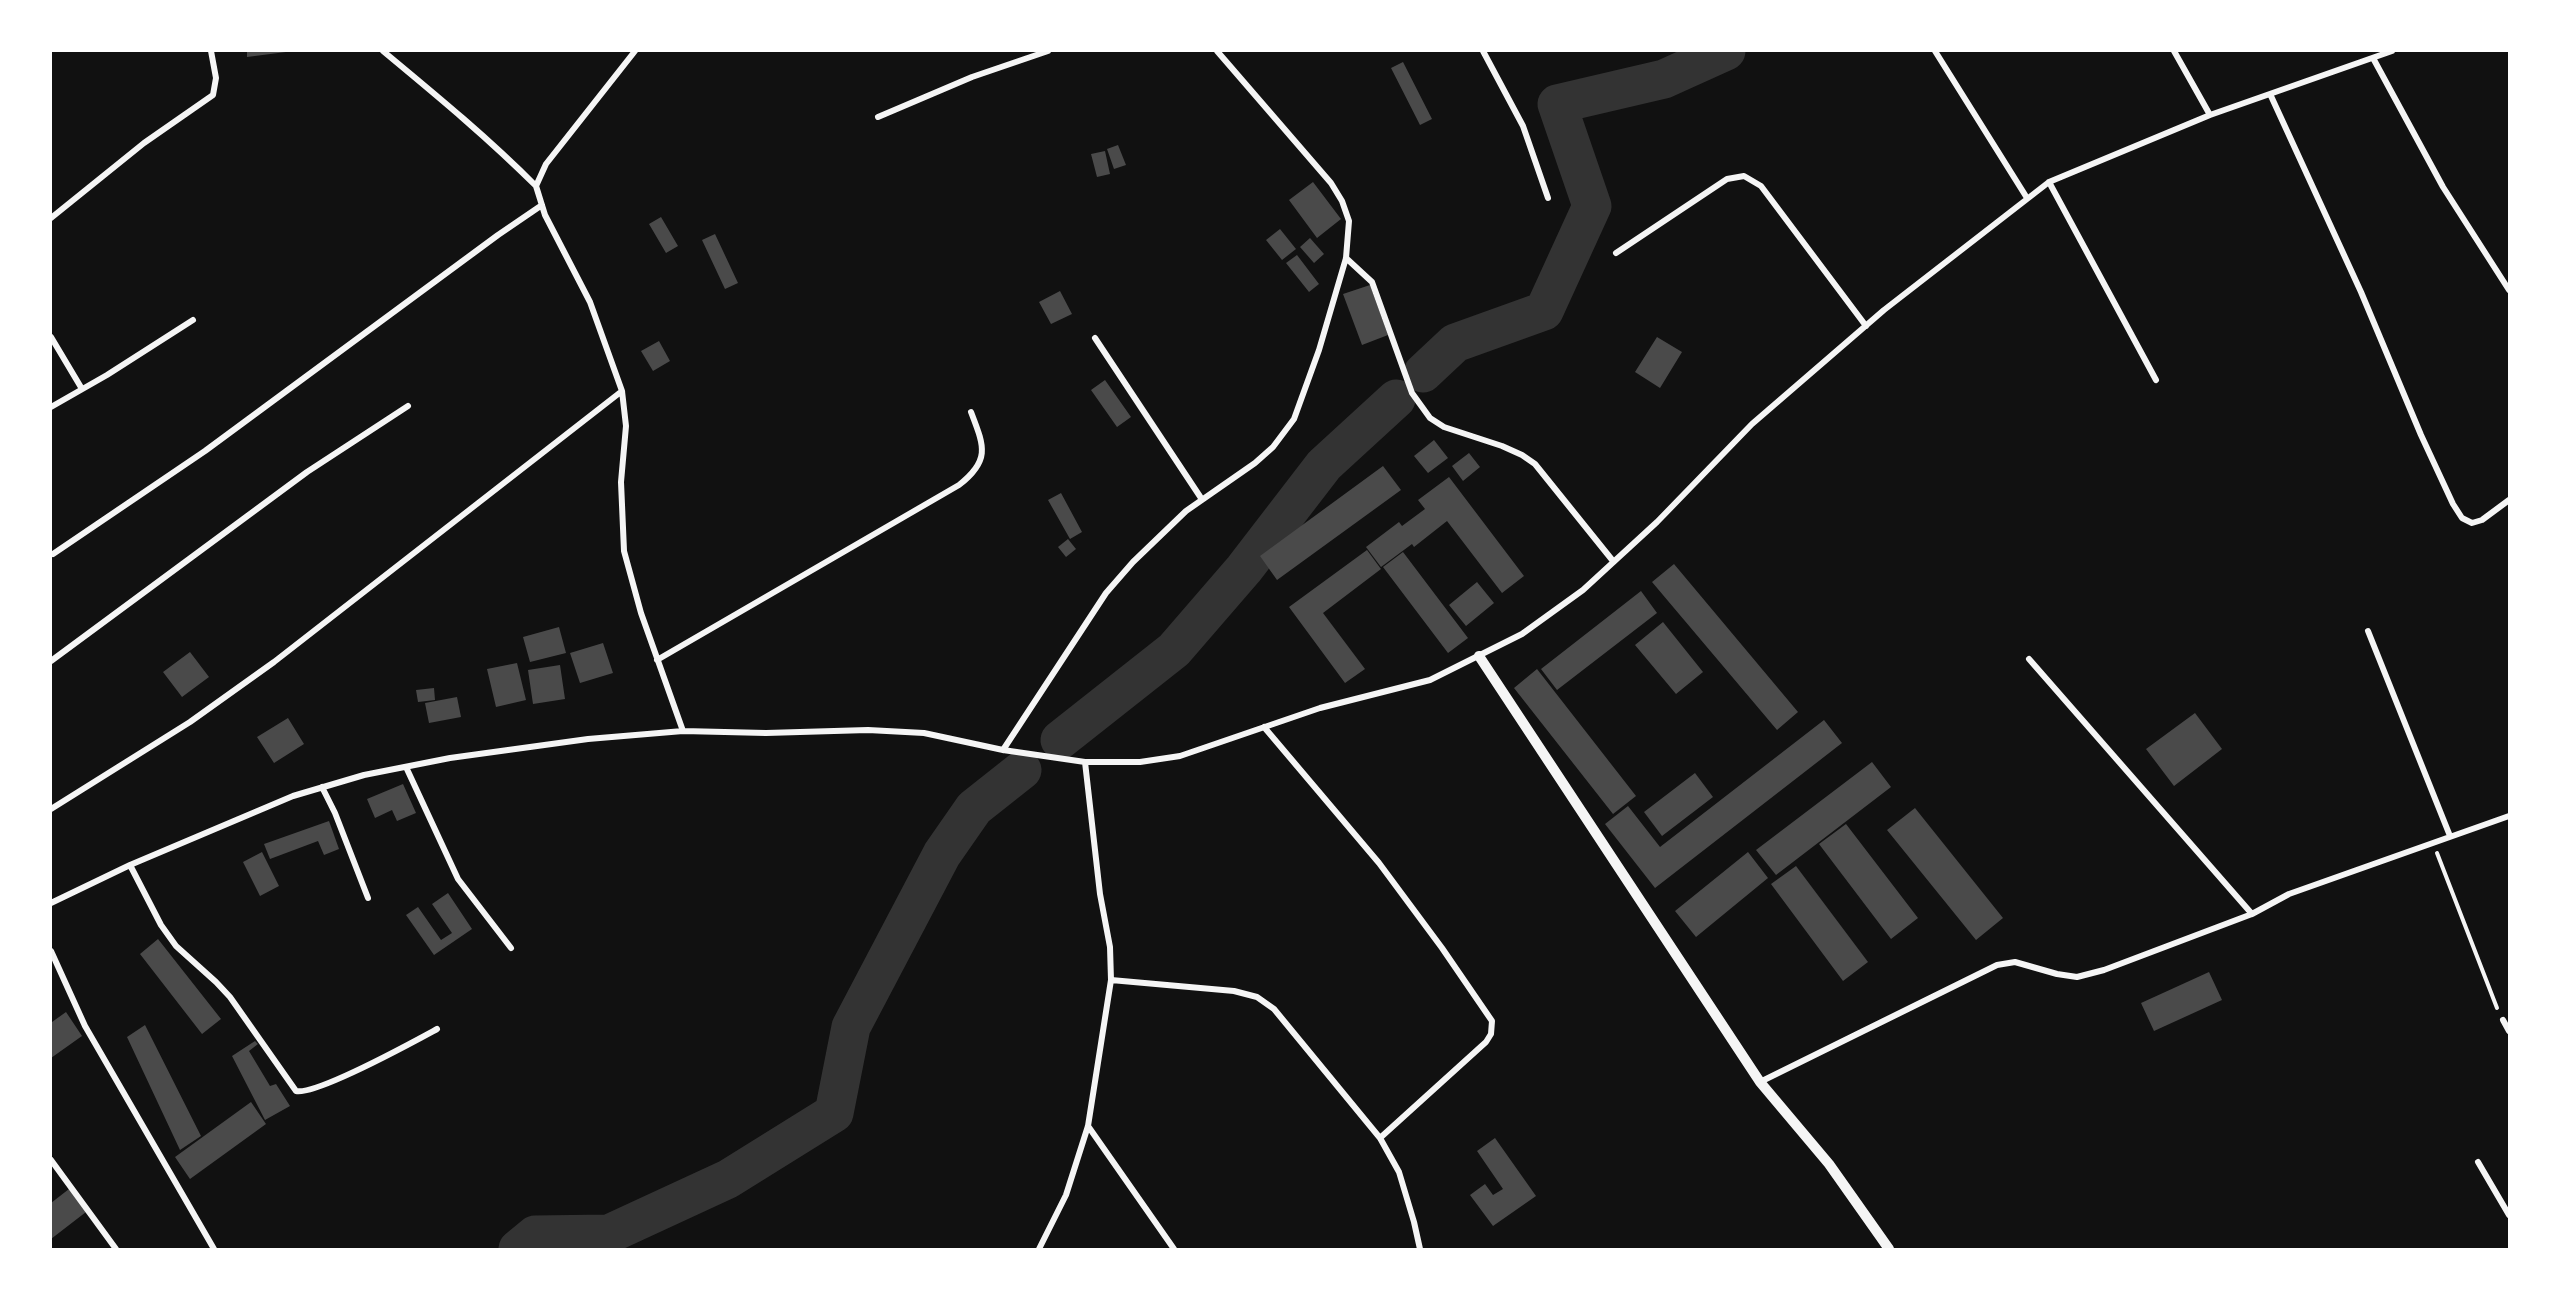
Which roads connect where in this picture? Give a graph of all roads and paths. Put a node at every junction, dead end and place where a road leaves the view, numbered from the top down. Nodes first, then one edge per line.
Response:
1 (211, 51) edge
2 (383, 51) edge
3 (635, 51) edge
4 (1048, 51) edge
5 (1217, 51) edge
6 (1483, 51) edge
7 (1935, 51) edge
8 (2174, 51) edge
9 (2392, 51) edge
10 (2373, 58) junction
11 (2271, 96) junction
12 (2210, 115) junction
13 (878, 117) dead end
14 (2049, 182) junction
15 (536, 186) junction
16 (1548, 198) dead end
17 (2027, 198) junction
18 (542, 205) junction
19 (51, 218) edge
20 (1616, 253) dead end
21 (1346, 258) junction
22 (2509, 290) edge
23 (193, 320) dead end
24 (1866, 326) junction
25 (51, 337) edge
26 (1095, 338) dead end
27 (2156, 380) dead end
28 (82, 389) junction
29 (621, 391) junction
30 (408, 406) dead end
31 (51, 407) edge
32 (971, 412) dead end
33 (1202, 498) junction
34 (2509, 500) edge
35 (53, 554) dead end
36 (1613, 561) junction
37 (2368, 631) dead end
38 (1479, 656) junction
39 (2029, 659) dead end
40 (657, 660) junction
41 (51, 661) edge
42 (1264, 727) junction
43 (683, 731) junction
44 (1003, 750) junction
45 (1084, 762) junction
46 (406, 767) junction
47 (322, 788) junction
48 (51, 808) edge
49 (2509, 816) edge
50 (2450, 836) junction
51 (2433, 842) junction
52 (130, 865) junction
53 (368, 898) dead end
54 (51, 903) edge
55 (2252, 914) junction
56 (511, 948) dead end
57 (51, 951) edge
58 (1111, 980) junction
59 (2503, 1020) joint
60 (437, 1029) dead end
61 (2509, 1031) edge
62 (1760, 1082) junction
63 (1088, 1126) junction
64 (1380, 1138) junction
65 (51, 1160) edge
66 (2478, 1162) dead end
67 (2509, 1215) edge
68 (116, 1249) edge
69 (214, 1249) edge
70 (1039, 1249) edge
71 (1174, 1249) edge
72 (1420, 1249) edge
73 (1889, 1249) edge

1 - 19 street
2 - 15 street
3 - 15 street
4 - 13 street
5 - 21 street
6 - 16 street
7 - 17 street
8 - 12 street
9 - 10 street
10 - 11 street
10 - 22 street
11 - 12 street
11 - 34 street
12 - 14 street
14 - 17 street
14 - 27 street
15 - 18 street
17 - 24 street
18 - 29 street
18 - 35 street
20 - 24 street
21 - 33 street
21 - 36 street
23 - 28 street
24 - 36 street
25 - 28 street
26 - 33 street
28 - 31 street
29 - 40 street
29 - 48 street
30 - 41 street
32 - 40 street
33 - 44 street
36 - 38 street
37 - 50 street
38 - 42 street
38 - 62 street
39 - 55 street
40 - 43 street
42 - 45 street
42 - 64 street
43 - 44 street
43 - 46 street
44 - 45 street
45 - 58 street
46 - 47 street
46 - 56 street
47 - 52 street
47 - 53 street
49 - 50 street
50 - 51 street
51 - 55 street
51 - 59 path
52 - 54 street
52 - 60 street
55 - 62 street
57 - 69 street
58 - 63 street
58 - 64 street
59 - 61 street
62 - 73 street
63 - 70 street
63 - 71 street
64 - 72 street
65 - 68 street
66 - 67 street

